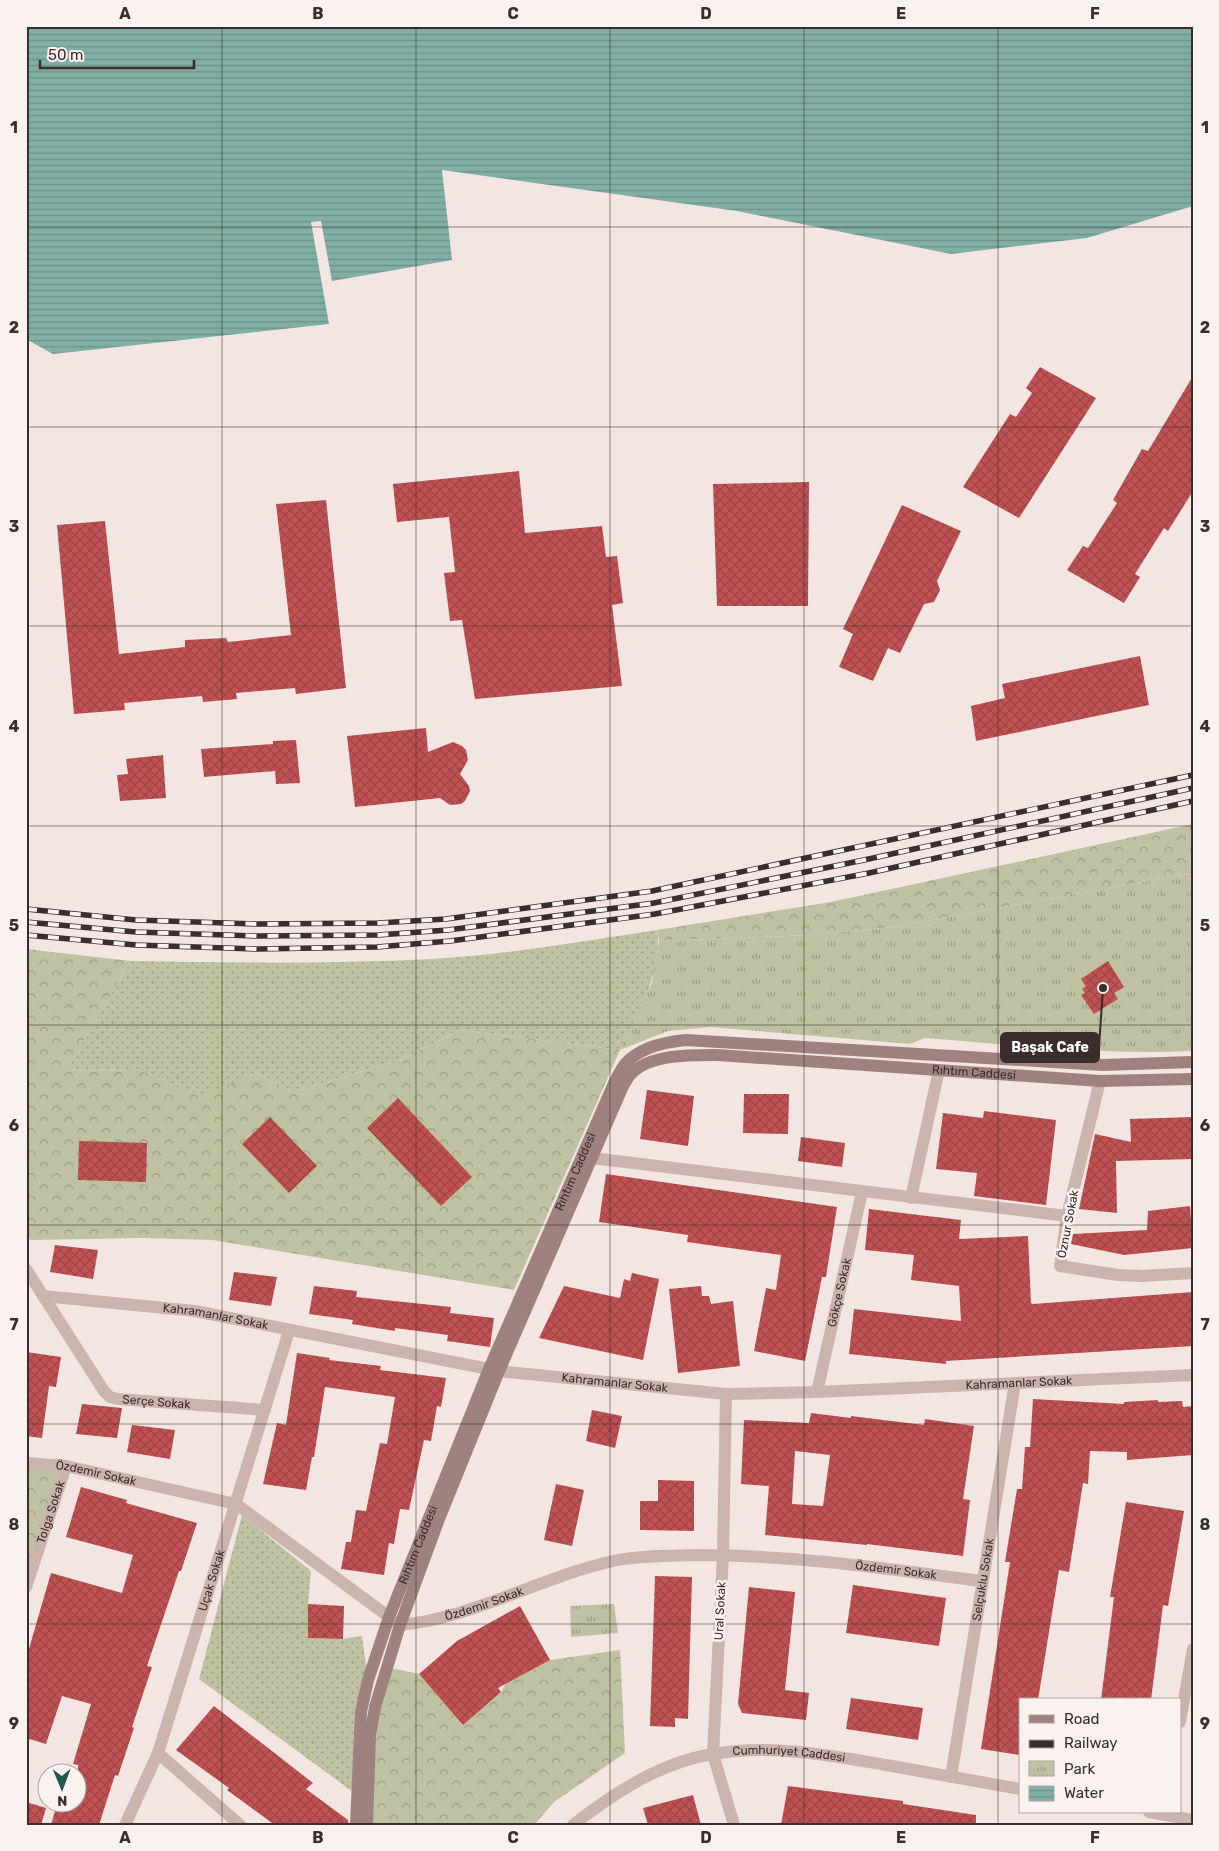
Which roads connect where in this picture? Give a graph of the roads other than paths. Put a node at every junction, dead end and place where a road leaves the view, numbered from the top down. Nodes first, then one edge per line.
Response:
1 (1193, 1062) edge
2 (940, 1070) junction
3 (1193, 1079) edge
4 (1100, 1081) junction
5 (592, 1158) junction
6 (862, 1192) junction
7 (910, 1198) junction
8 (1067, 1216) junction
9 (26, 1269) edge
10 (1193, 1273) edge
11 (43, 1296) junction
12 (288, 1331) junction
13 (494, 1370) junction
14 (1193, 1375) edge
15 (1015, 1383) junction
16 (817, 1392) junction
17 (726, 1394) junction
18 (265, 1410) junction
19 (26, 1463) edge
20 (66, 1466) junction
21 (236, 1504) junction
22 (723, 1555) junction
23 (981, 1582) junction
24 (26, 1587) edge
25 (389, 1617) junction
26 (400, 1625) junction
27 (1193, 1649) edge
28 (1182, 1711) edge
29 (158, 1753) junction
30 (713, 1754) junction
31 (950, 1777) junction
32 (1019, 1789) edge
33 (1164, 1814) edge
34 (1193, 1820) edge
35 (125, 1825) edge
36 (240, 1825) edge
37 (356, 1825) edge
38 (367, 1825) edge
39 (573, 1825) edge
40 (734, 1825) edge

1 - 13 main road, Rıhtım Caddesi
2 - 4 main road, Rıhtım Caddesi
2 - 5 main road, Rıhtım Caddesi
2 - 7 street
3 - 4 main road, Rıhtım Caddesi
4 - 8 street, Öznur Sokak
5 - 6 street
5 - 13 main road, Rıhtım Caddesi
6 - 7 street
6 - 16 street, Gökçe Sokak
7 - 8 street
8 - 10 street, Öznur Sokak
9 - 11 street, Serçe Sokak
11 - 12 street, Kahramanlar Sokak
11 - 18 street, Serçe Sokak
12 - 13 street, Kahramanlar Sokak
12 - 18 street, Uçak Sokak
13 - 17 street, Kahramanlar Sokak
13 - 25 main road, Rıhtım Caddesi
13 - 26 main road, Rıhtım Caddesi
14 - 15 street, Kahramanlar Sokak
15 - 16 street, Kahramanlar Sokak
15 - 23 street, Selçuklu Sokak
16 - 17 street, Kahramanlar Sokak
17 - 22 street, Ural Sokak
18 - 21 street, Uçak Sokak
19 - 20 street, Özdemir Sokak
20 - 21 street, Özdemir Sokak
20 - 24 street, Tolga Sokak
21 - 25 street, Özdemir Sokak
21 - 29 street, Uçak Sokak
22 - 23 street, Özdemir Sokak
22 - 26 street, Özdemir Sokak
22 - 30 street, Ural Sokak
23 - 31 street, Selçuklu Sokak
25 - 26 street, Özdemir Sokak
25 - 37 main road, Rıhtım Caddesi
26 - 38 main road, Rıhtım Caddesi
27 - 28 street
29 - 35 street, Uçak Sokak
29 - 36 street
30 - 31 street, Cumhuriyet Caddesi
30 - 39 street, Cumhuriyet Caddesi
30 - 40 street, Ural Sokak
31 - 32 street, Cumhuriyet Caddesi
33 - 34 street

